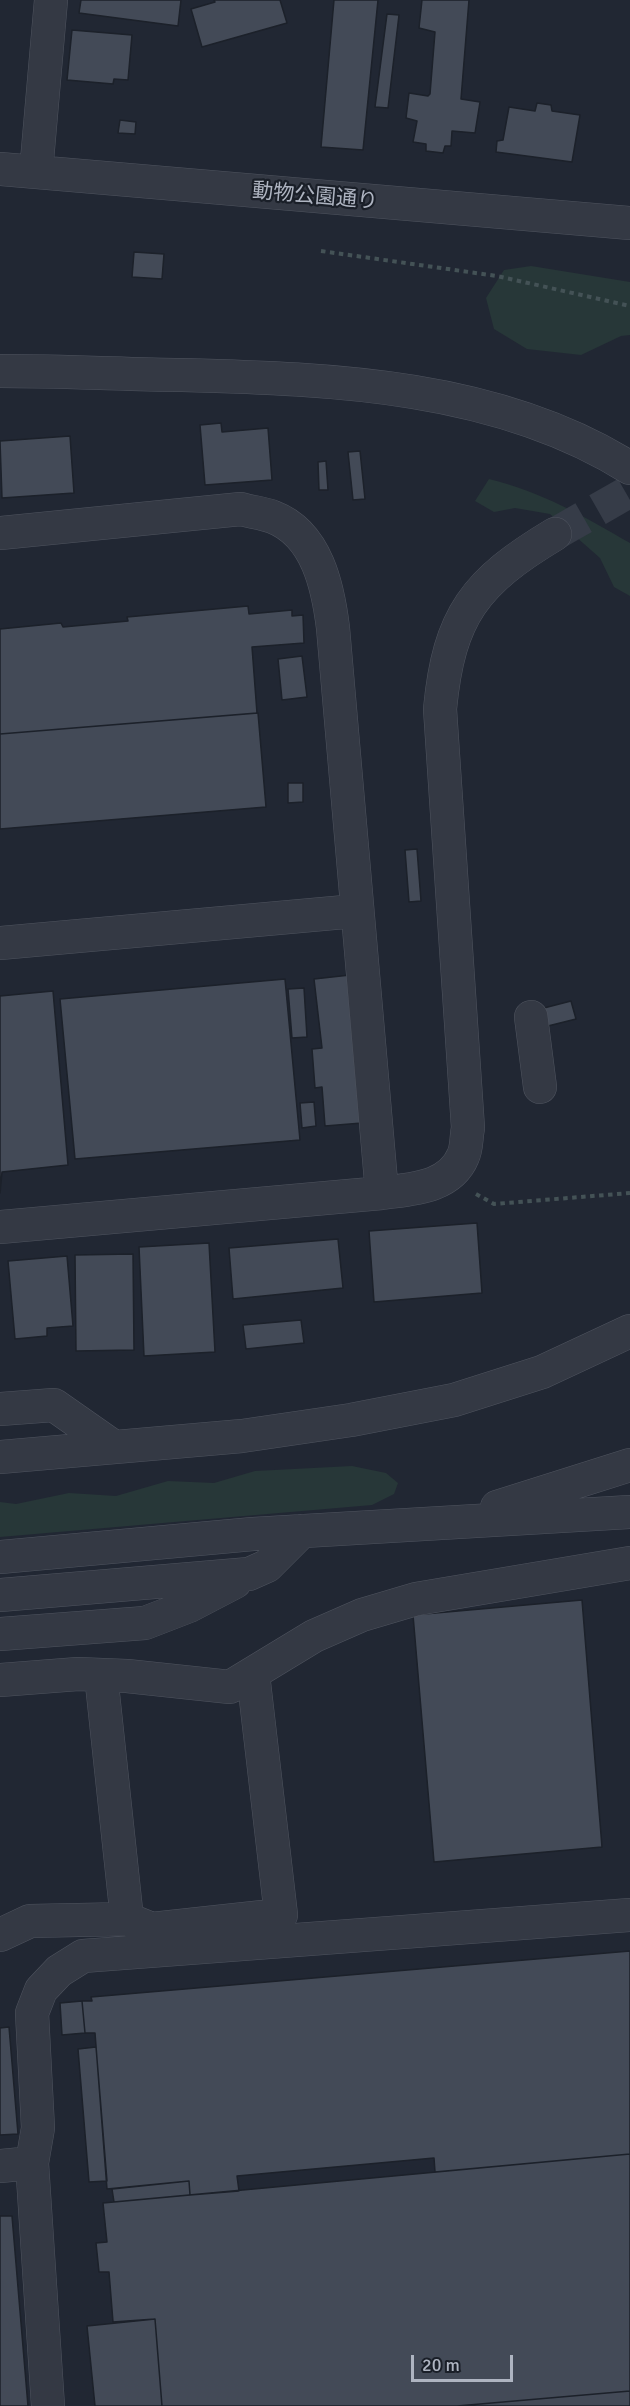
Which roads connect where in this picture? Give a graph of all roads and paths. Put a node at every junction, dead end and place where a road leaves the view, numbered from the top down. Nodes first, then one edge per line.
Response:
1 (51, 0) edge
2 (0, 169) edge
3 (36, 172) junction
4 (630, 223) edge
5 (321, 251) dead end
6 (630, 306) edge
7 (0, 371) edge
8 (630, 468) edge
9 (0, 533) edge
10 (555, 534) tunnel mouth
11 (356, 911) junction
12 (0, 943) edge
13 (531, 1017) dead end
14 (540, 1087) dead end
15 (447, 1178) junction
16 (382, 1193) junction
17 (630, 1193) edge
18 (0, 1227) edge
19 (630, 1331) edge
20 (0, 1409) edge
21 (114, 1447) junction
22 (0, 1457) edge
23 (630, 1465) edge
24 (630, 1512) edge
25 (434, 1524) junction
26 (302, 1531) junction
27 (0, 1557) edge
28 (630, 1563) edge
29 (249, 1574) junction
30 (0, 1594) edge
31 (0, 1634) edge
32 (254, 1674) junction
33 (101, 1675) junction
34 (0, 1680) edge
35 (630, 1915) edge
36 (127, 1920) junction
37 (0, 1931) edge
38 (32, 2163) junction
39 (0, 2166) edge
40 (48, 2406) edge

1 - 3 street
2 - 3 street, 動物公園通り
3 - 4 street, 動物公園通り
5 - 6 path
7 - 8 street
9 - 11 street
10 - 15 street
11 - 12 street
11 - 16 street
13 - 14 street
15 - 16 street
15 - 17 path
16 - 18 street
19 - 21 street
20 - 21 street
21 - 22 street
23 - 25 street
24 - 25 street
25 - 26 street
26 - 27 street
26 - 29 street
28 - 32 street
29 - 30 street
29 - 31 street
32 - 33 street
32 - 36 street
33 - 34 street
33 - 36 street
35 - 38 street
36 - 37 street
38 - 39 street
38 - 40 street

